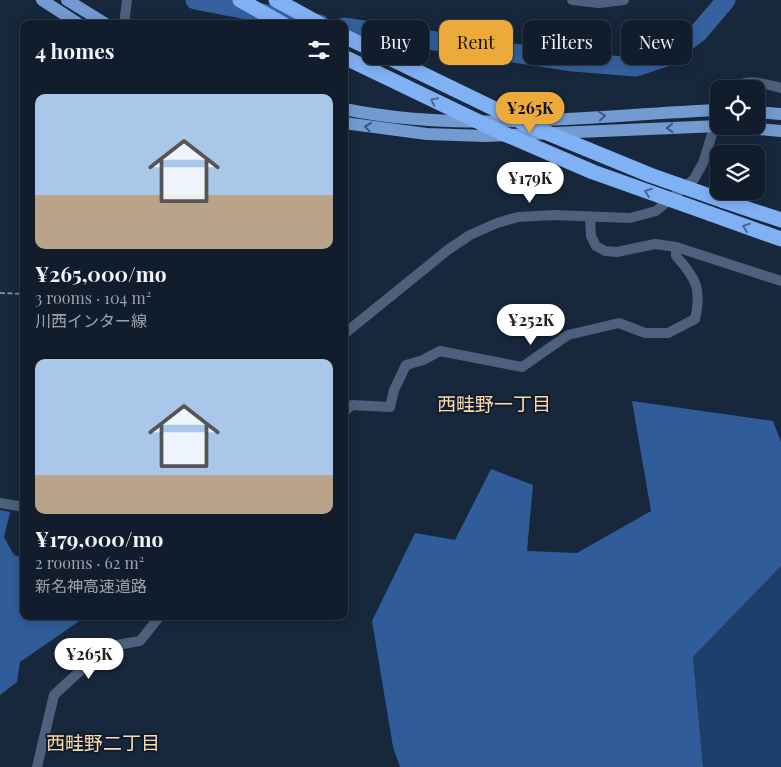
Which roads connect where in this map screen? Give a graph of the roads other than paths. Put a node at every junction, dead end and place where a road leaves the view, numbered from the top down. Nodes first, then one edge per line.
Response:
1 (42, 0) edge
2 (67, 0) edge
3 (127, 0) edge
4 (240, 0) edge
5 (276, 0) edge
6 (572, 0) edge
7 (624, 0) edge
8 (73, 20) edge
9 (100, 20) edge
10 (124, 20) edge
11 (276, 20) edge
12 (313, 20) edge
13 (348, 38) edge
14 (348, 59) edge
15 (765, 84) edge
16 (781, 88) edge
17 (348, 110) edge
18 (710, 111) edge
19 (765, 113) edge
20 (781, 114) edge
21 (348, 124) edge
22 (710, 126) edge
23 (765, 130) edge
24 (781, 131) edge
25 (716, 135) edge
26 (710, 194) edge
27 (729, 200) edge
28 (730, 200) edge
29 (781, 212) edge
30 (590, 218) junction
31 (781, 220) edge
32 (781, 240) edge
33 (676, 247) junction
34 (781, 281) edge
35 (348, 331) edge
36 (348, 408) edge
37 (0, 502) edge
38 (20, 506) edge
39 (157, 620) edge
40 (38, 767) edge

1 - 8 main road
2 - 9 main road
3 - 10 street
4 - 11 highway
5 - 12 highway
6 - 7 street
13 - 26 highway, bridge
32 -> 14 highway, bridge
15 - 16 street
17 -> 18 main road
19 - 20 main road
22 -> 21 main road
23 - 24 main road
25 - 30 street
27 - 31 highway
28 - 29 highway
30 - 33 street
30 - 35 street
33 - 34 street
33 - 36 street
37 - 38 street
39 - 40 street

